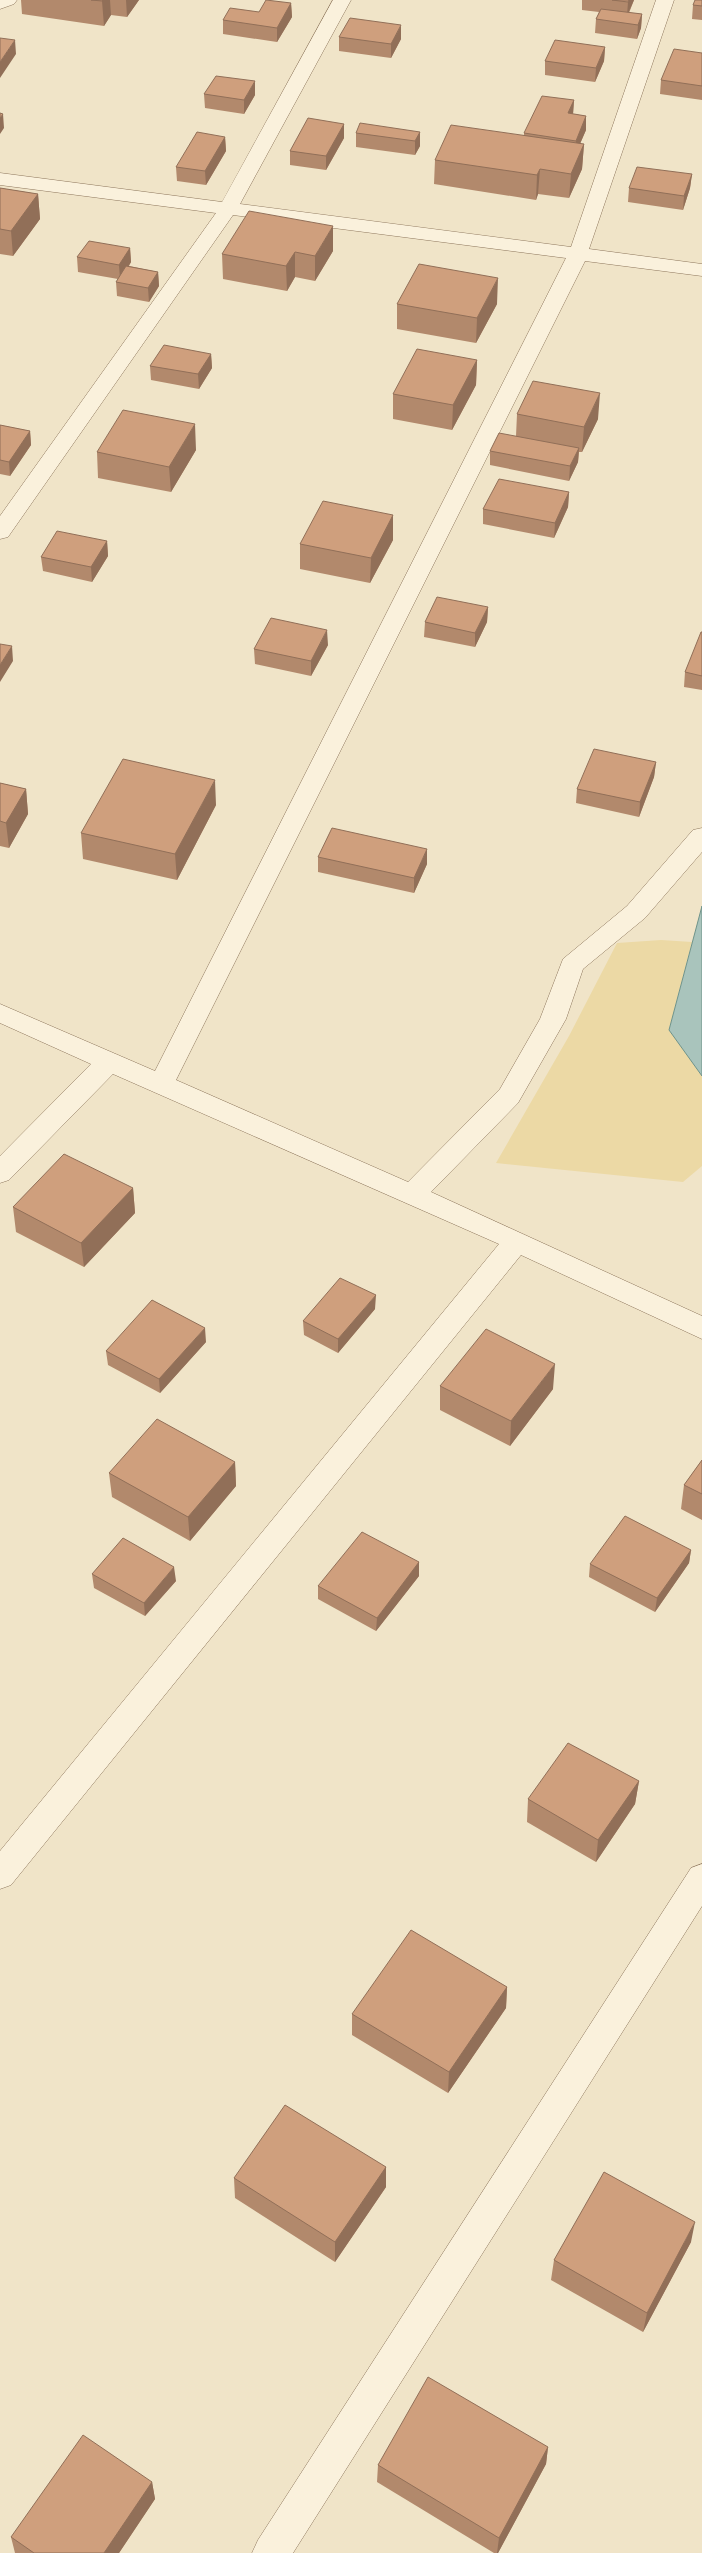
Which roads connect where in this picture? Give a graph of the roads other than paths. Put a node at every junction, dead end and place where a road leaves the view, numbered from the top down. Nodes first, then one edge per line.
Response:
1 (8, 0) edge
2 (342, 0) edge
3 (665, 0) edge
4 (0, 4) edge
5 (0, 179) edge
6 (228, 208) junction
7 (578, 254) junction
8 (702, 270) edge
9 (0, 532) edge
10 (702, 836) edge
11 (0, 1012) edge
12 (110, 1061) junction
13 (161, 1084) junction
14 (0, 1173) edge
15 (411, 1195) junction
16 (516, 1242) junction
17 (702, 1328) edge
18 (0, 1875) edge
19 (702, 1878) edge
20 (271, 2553) edge

1 - 4 street
2 - 6 street
3 - 7 street
5 - 6 street
6 - 7 street
6 - 9 street
7 - 8 street
7 - 13 street
10 - 15 street
11 - 12 street
12 - 13 street
12 - 14 street
13 - 15 street
15 - 16 street
16 - 17 street
16 - 18 street
19 - 20 street

